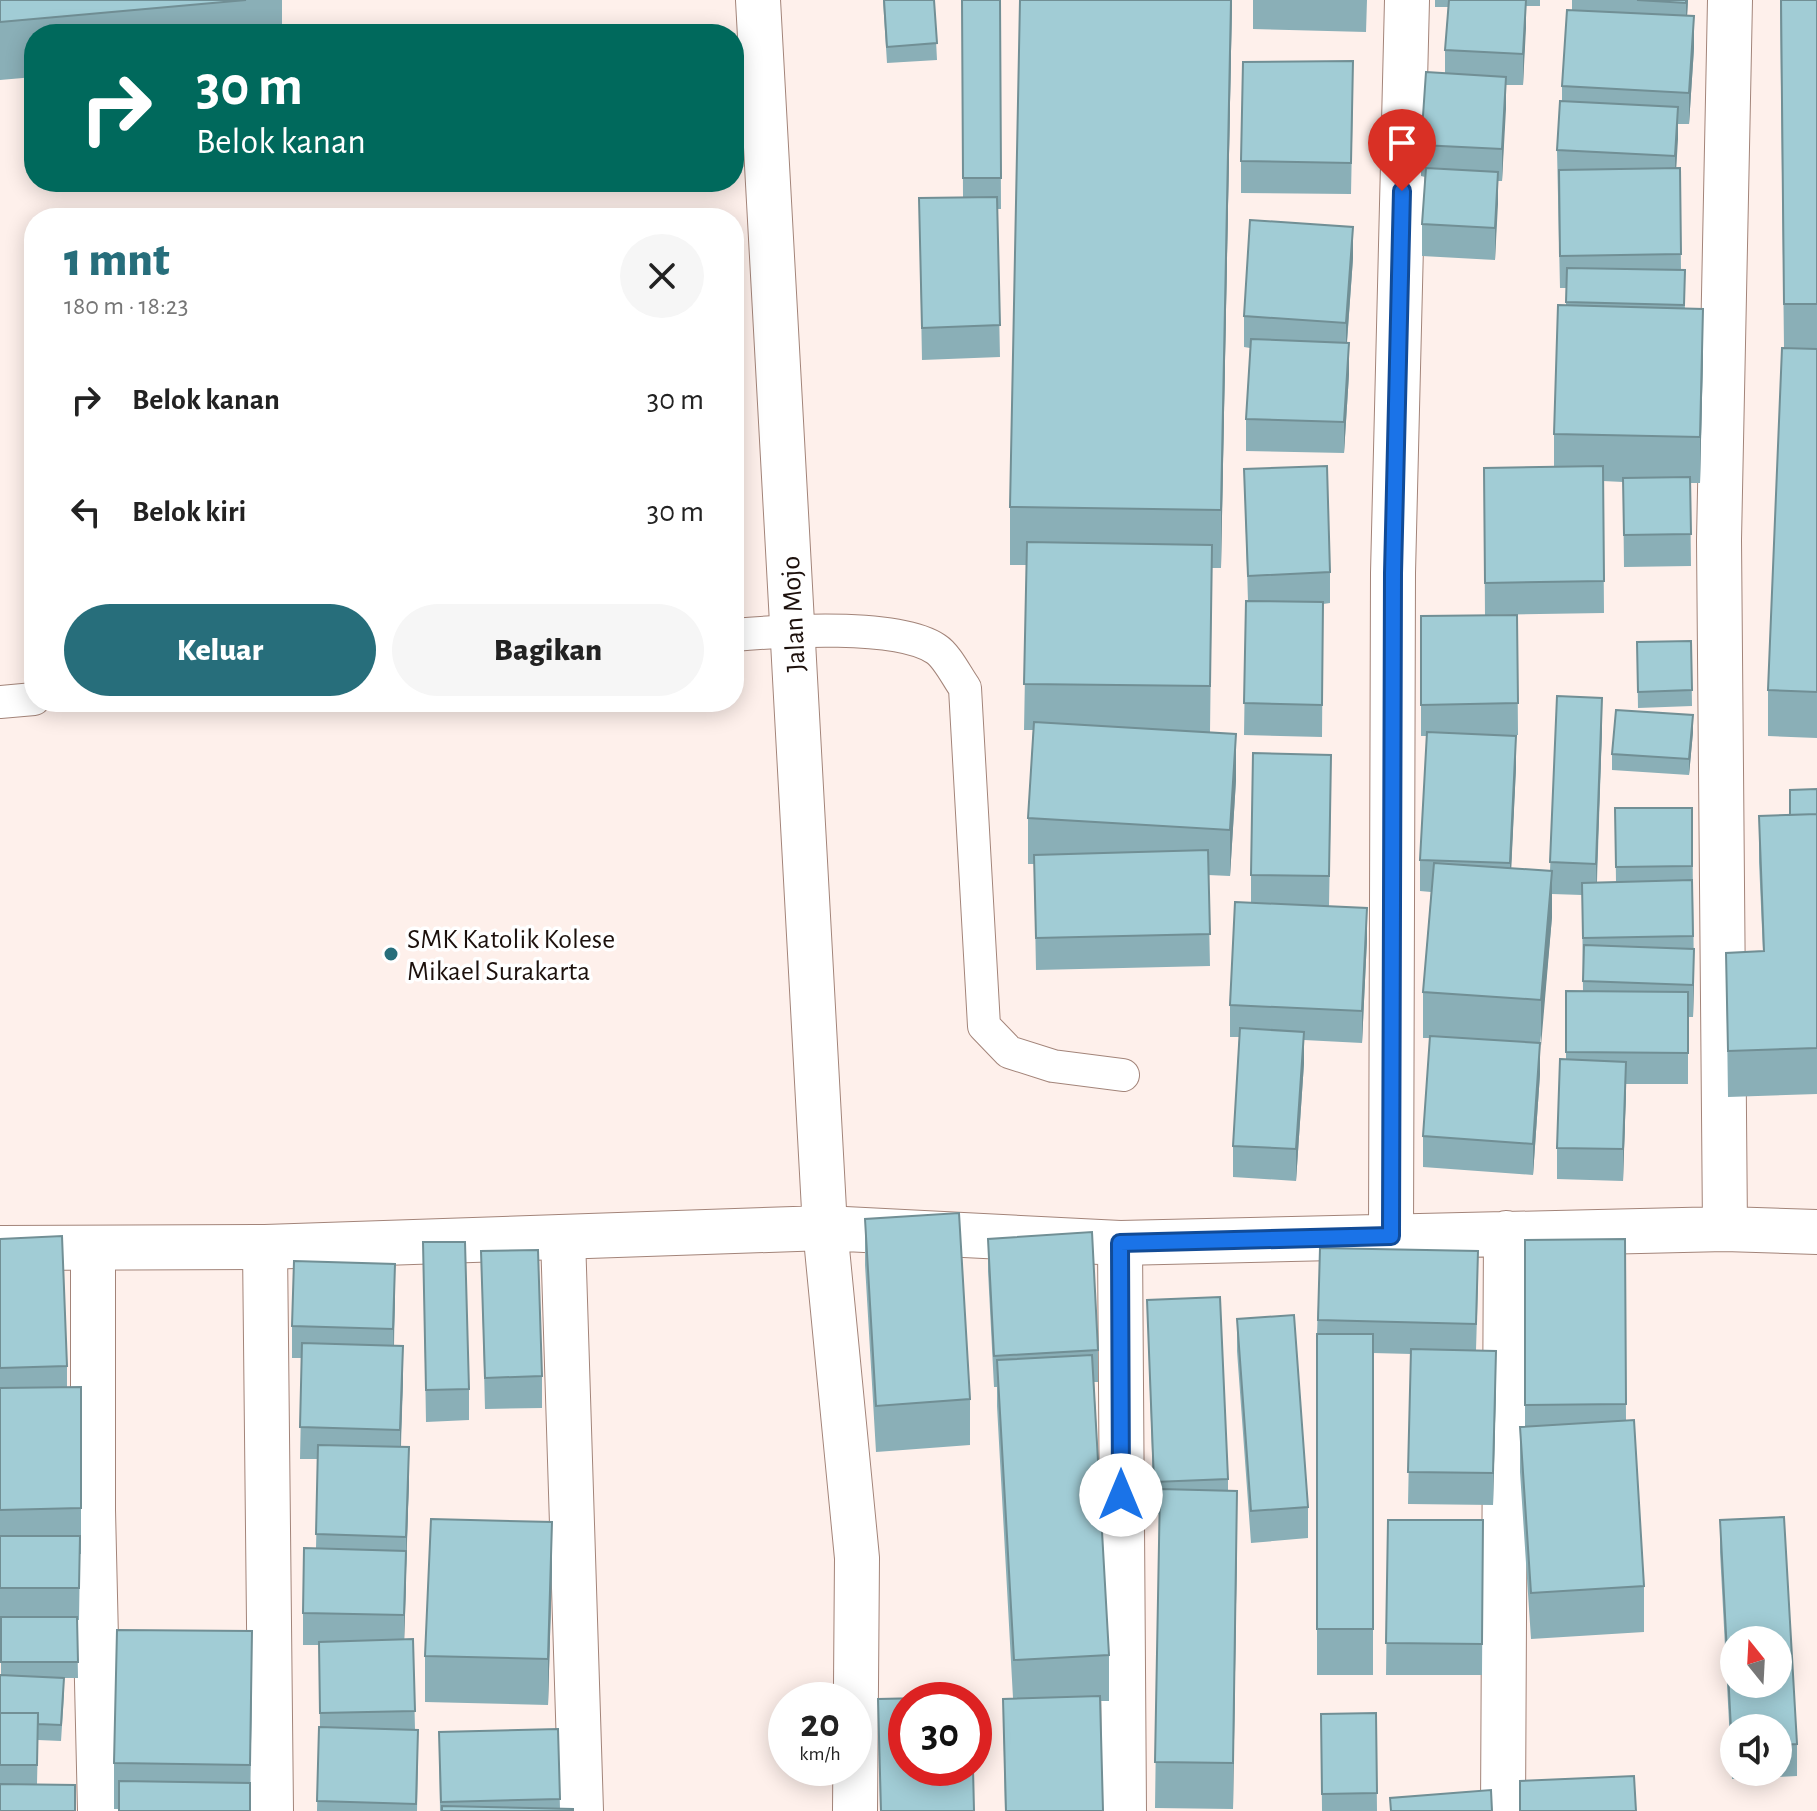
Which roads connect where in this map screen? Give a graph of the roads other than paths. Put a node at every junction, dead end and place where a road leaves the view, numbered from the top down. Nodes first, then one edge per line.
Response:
1 (758, 0) edge
2 (1407, 0) edge
3 (1730, 0) edge
4 (793, 631) junction
5 (744, 634) edge
6 (24, 700) edge
7 (0, 702) edge
8 (1123, 1075) dead end
9 (825, 1228) junction
10 (1725, 1229) junction
11 (1817, 1232) edge
12 (1506, 1233) junction
13 (1391, 1236) junction
14 (563, 1237) junction
15 (1120, 1243) junction
16 (265, 1247) junction
17 (0, 1248) edge
18 (93, 1248) junction
19 (100, 1811) edge
20 (271, 1811) edge
21 (581, 1811) edge
22 (855, 1811) edge
23 (1124, 1811) edge
24 (1503, 1811) edge

1 - 4 street, Jalan Mojo
2 - 13 street
3 - 10 street
4 - 5 lane
4 - 8 lane
4 - 9 street, Jalan Mojo
6 - 7 lane
9 - 14 street
9 - 15 street
9 - 22 street, Jalan Mojo
10 - 11 street
10 - 12 street
12 - 13 street
12 - 24 street
13 - 15 street
14 - 16 street
14 - 21 street
15 - 23 street
16 - 18 street
16 - 20 street
17 - 18 street
18 - 19 street

